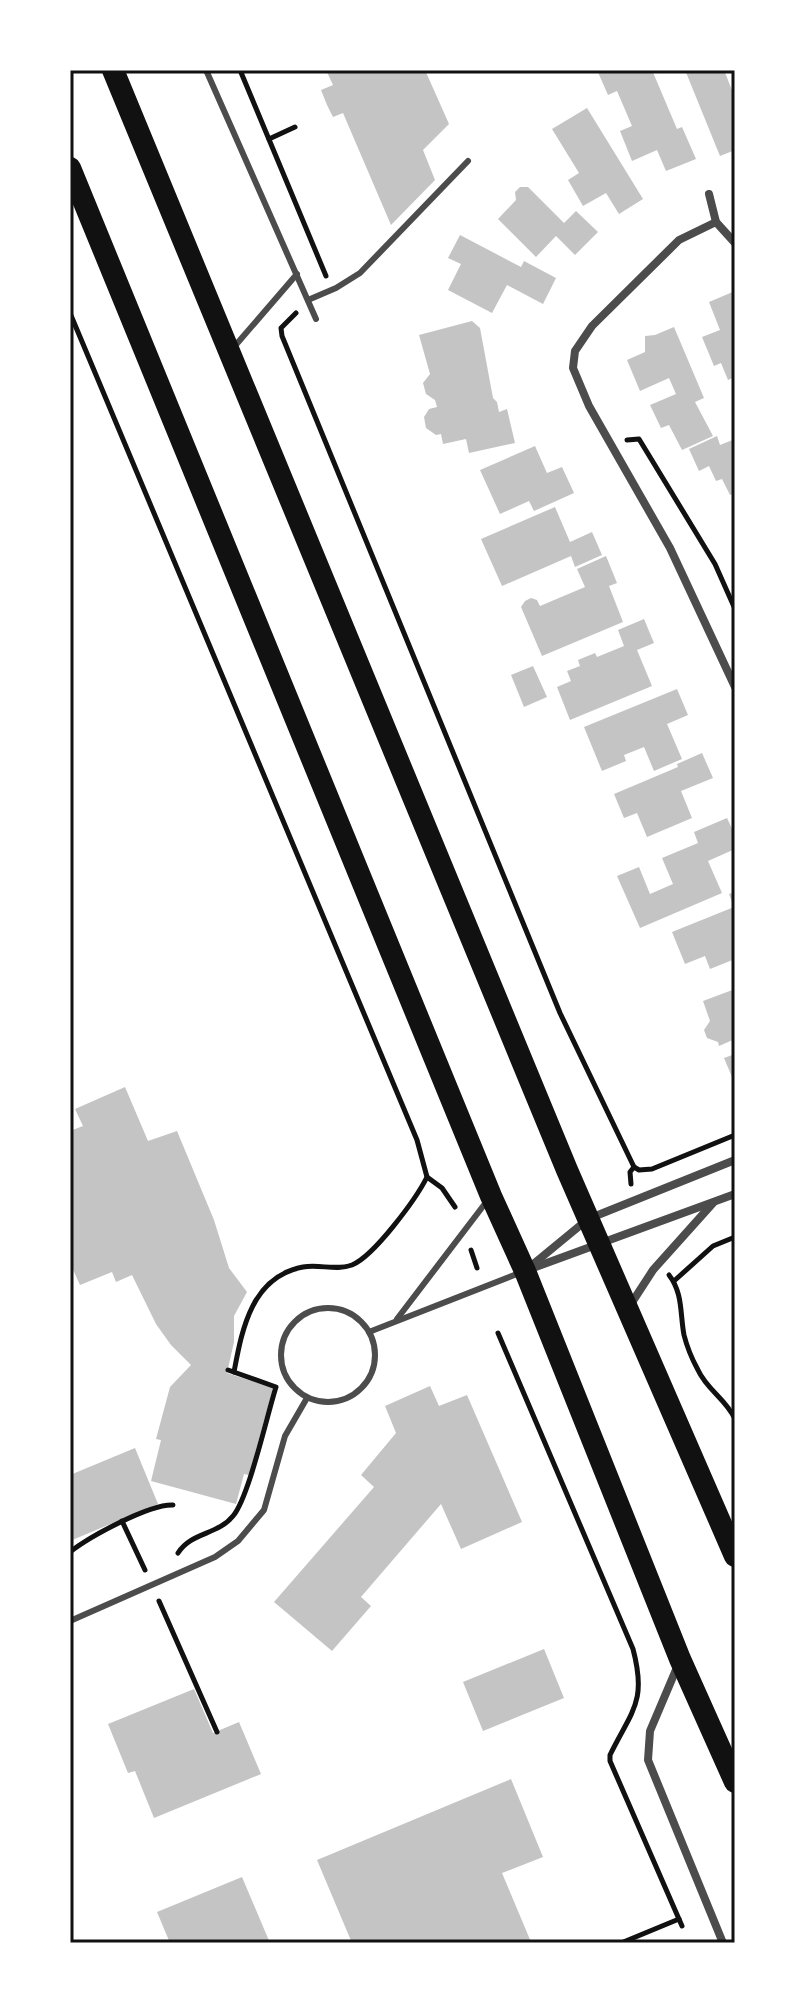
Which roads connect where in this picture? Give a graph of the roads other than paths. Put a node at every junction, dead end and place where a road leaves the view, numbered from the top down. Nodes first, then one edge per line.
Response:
1 (113, 70) edge
2 (206, 70) edge
3 (468, 161) dead end
4 (70, 168) edge
5 (709, 194) dead end
6 (716, 222) junction
7 (735, 243) edge
8 (297, 274) junction
9 (309, 302) junction
10 (316, 319) dead end
11 (229, 353) junction
12 (735, 687) edge
13 (735, 1160) edge
14 (735, 1194) edge
15 (491, 1196) junction
16 (713, 1202) junction
17 (588, 1219) junction
18 (599, 1244) junction
19 (525, 1271) junction
20 (628, 1309) junction
21 (394, 1321) junction
22 (369, 1332) junction
23 (307, 1398) junction
24 (735, 1556) edge
25 (70, 1621) edge
26 (680, 1659) junction
27 (735, 1782) edge
28 (723, 1943) edge

1 - 11 highway
2 - 8 lane
3 - 9 lane
4 - 15 highway
5 - 6 street
6 - 7 street
6 - 12 street
8 - 9 lane
8 - 11 lane
9 - 10 lane
11 - 17 highway
13 - 17 street
14 - 16 street
15 - 19 highway
15 - 21 lane
16 - 18 street
16 - 20 street
17 - 18 highway
17 - 19 street
18 - 19 street
18 - 20 highway
19 - 21 lane
19 - 26 highway
20 - 24 highway
21 - 22 lane
22 - 23 lane
22 - 23 lane
23 - 25 lane
26 - 27 highway
26 - 28 street

